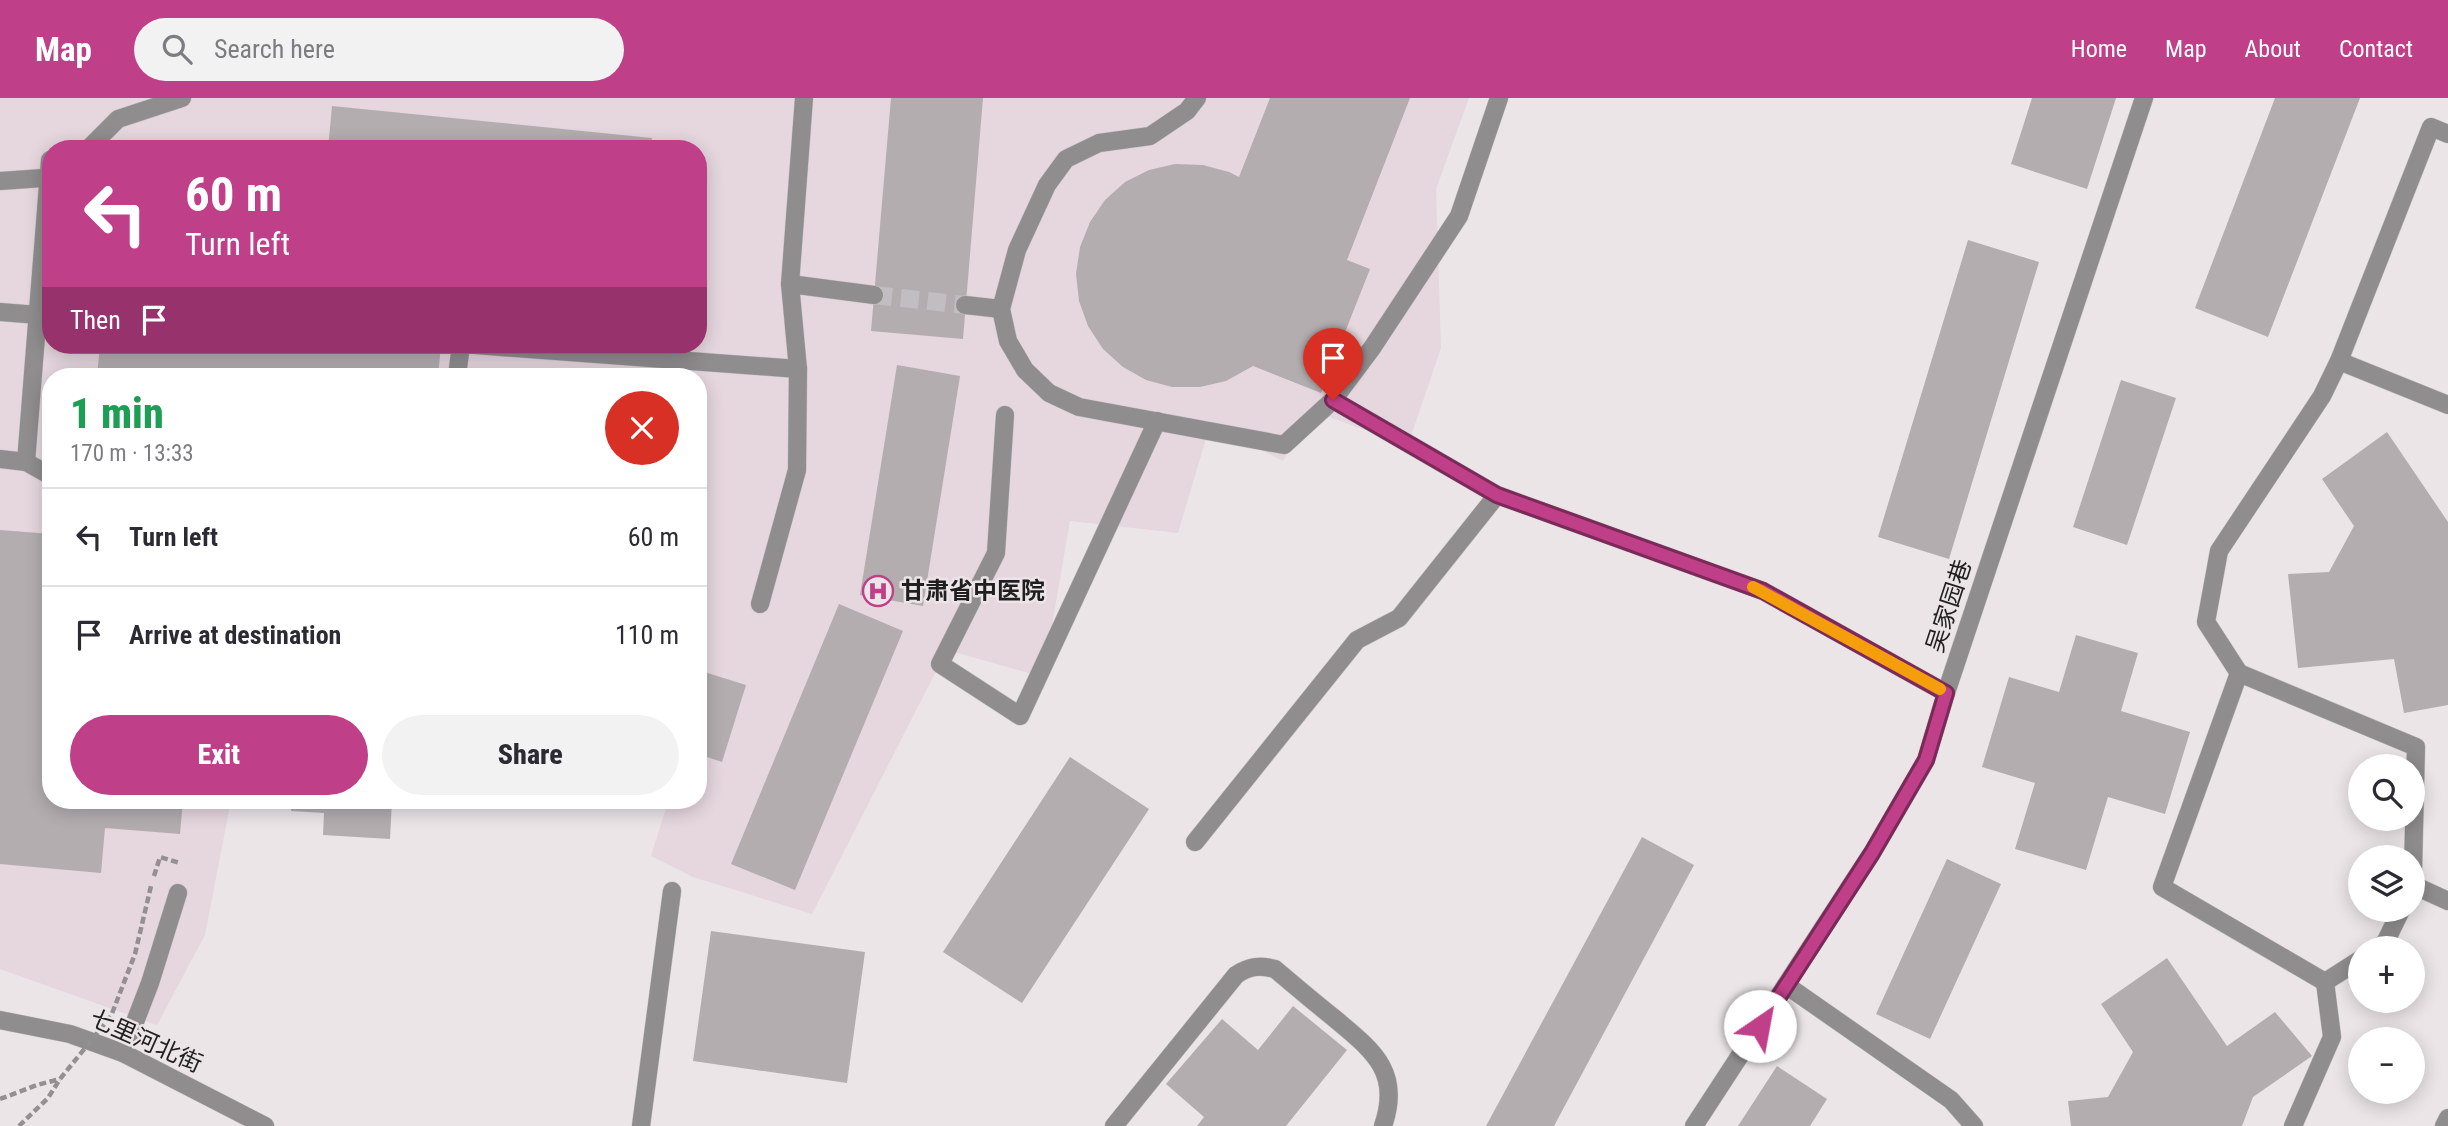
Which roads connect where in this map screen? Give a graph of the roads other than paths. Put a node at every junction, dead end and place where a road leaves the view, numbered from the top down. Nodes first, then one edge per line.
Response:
1 (182, 98) edge
2 (804, 98) edge
3 (1197, 98) edge
4 (1499, 98) edge
5 (2144, 98) edge
6 (2448, 134) edge
7 (97, 140) edge
8 (42, 178) edge
9 (0, 181) edge
10 (42, 263) edge
11 (790, 284) junction
12 (874, 295) tunnel mouth
13 (965, 305) tunnel mouth
14 (1001, 309) junction
15 (0, 312) edge
16 (38, 315) junction
17 (596, 354) edge
18 (2339, 361) junction
19 (798, 369) junction
20 (1333, 400) junction
21 (2448, 405) edge
22 (1005, 415) dead end
23 (1157, 421) junction
24 (0, 459) edge
25 (26, 462) junction
26 (42, 471) edge
27 (1497, 495) junction
28 (760, 604) dead end
29 (2239, 673) junction
30 (1946, 693) junction
31 (1195, 842) dead end
32 (2414, 845) edge
33 (2425, 890) edge
34 (672, 891) dead end
35 (178, 893) dead end
36 (2448, 901) edge
37 (2348, 967) edge
38 (2325, 982) junction
39 (1786, 985) junction
40 (0, 1020) edge
41 (123, 1053) junction
42 (2448, 1118) edge
43 (645, 1125) edge
44 (265, 1126) edge
45 (1114, 1126) edge
46 (1382, 1126) edge
47 (1694, 1126) edge
48 (1975, 1126) edge
49 (2293, 1126) edge
50 (2444, 1126) edge

1 - 7 street
2 - 11 street
3 - 14 street
4 - 20 street
5 - 30 street, 吴家园巷
6 - 18 street
8 - 9 street
10 - 16 street
11 - 12 street
11 - 19 street
13 - 14 street
14 - 23 street
15 - 16 street
16 - 25 street
17 - 19 street
18 - 21 street
18 - 29 street
19 - 28 street
20 - 23 street
20 - 27 street
22 - 23 street
24 - 25 street
25 - 26 street
27 - 30 street
27 - 31 street
29 - 32 street
29 - 38 street
30 - 39 street, 吴家园巷
33 - 36 street
34 - 43 street
35 - 41 street
37 - 38 street
38 - 49 street
39 - 47 street, 吴家园巷
39 - 48 street
40 - 41 street, 七里河北街
41 - 44 street, 七里河北街
42 - 50 street
45 - 46 street

